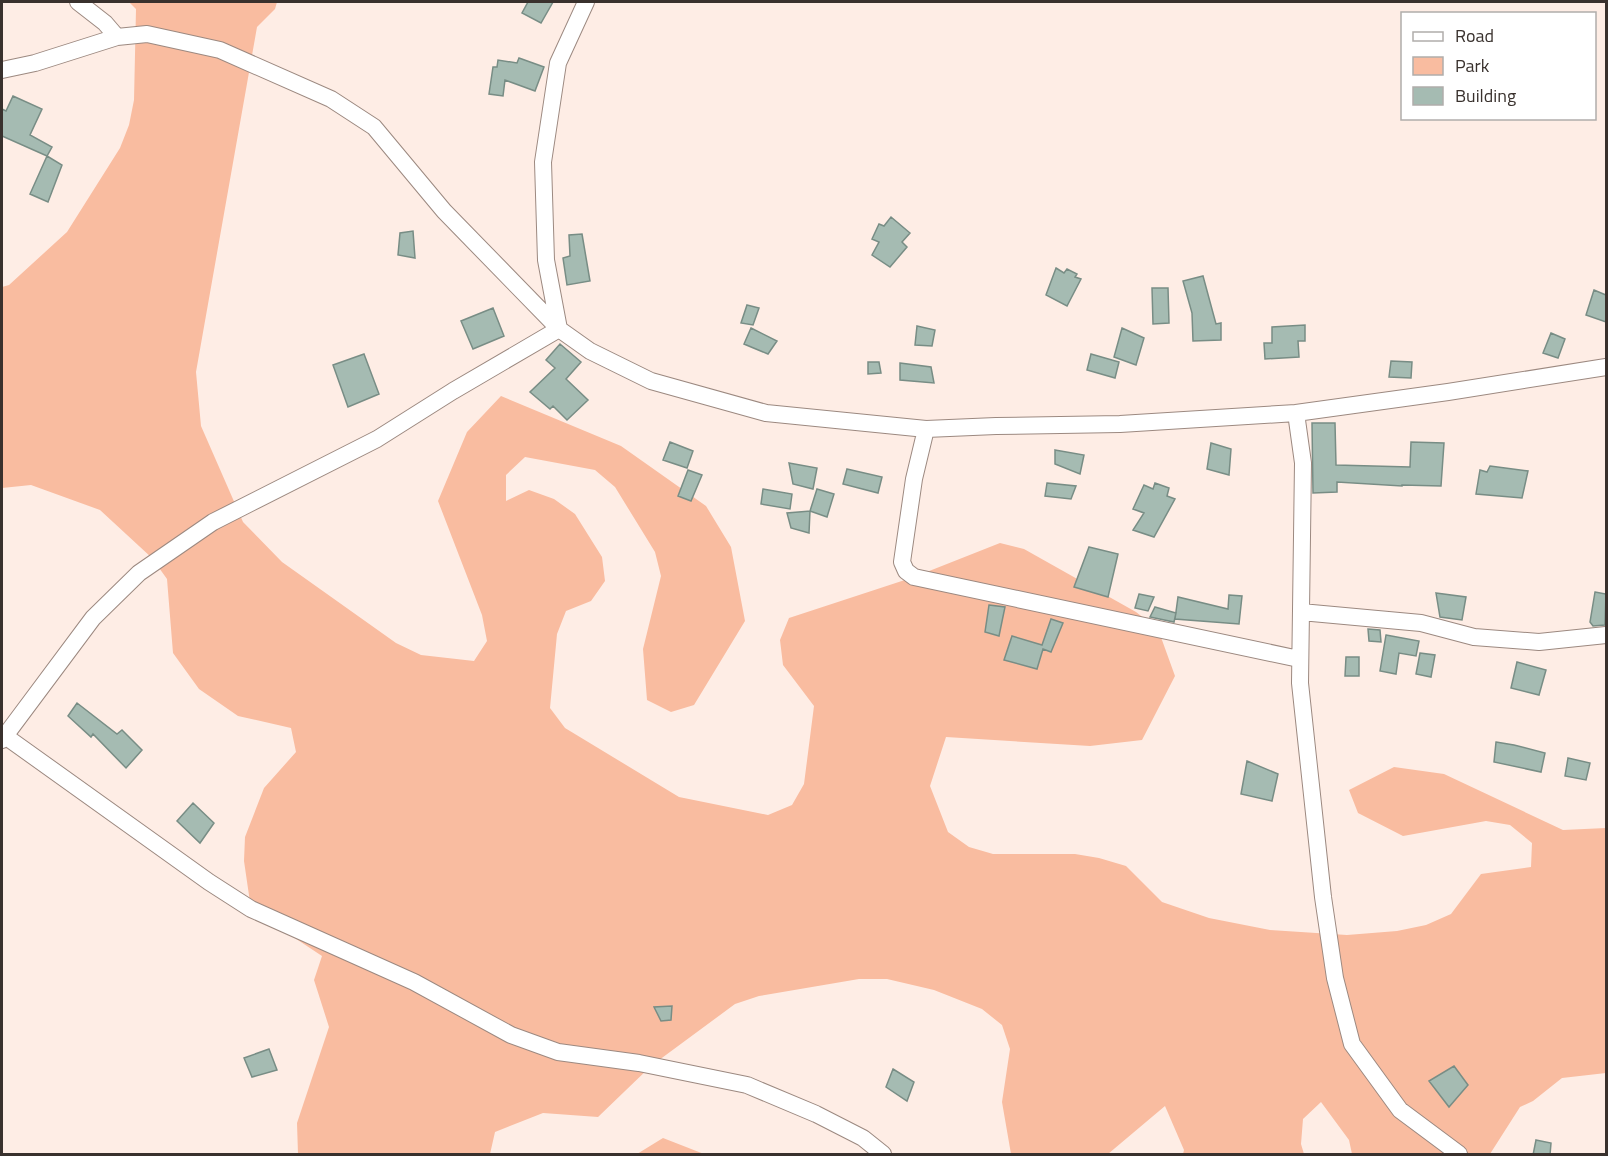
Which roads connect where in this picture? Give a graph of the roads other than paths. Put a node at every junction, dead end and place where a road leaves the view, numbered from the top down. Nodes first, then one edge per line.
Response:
1 (78, 2) edge
2 (586, 2) edge
3 (117, 37) junction
4 (2, 70) edge
5 (559, 328) junction
6 (1606, 367) edge
7 (1296, 413) junction
8 (926, 429) junction
9 (1301, 612) junction
10 (1606, 635) edge
11 (1299, 659) junction
12 (3, 738) edge
13 (883, 1155) edge
14 (1459, 1155) edge

1 - 3 street
2 - 5 street
3 - 4 street
3 - 5 street
5 - 8 street
5 - 12 street
6 - 7 street
7 - 8 street
7 - 9 street
8 - 11 street
9 - 10 street
9 - 11 street
11 - 14 street
12 - 13 street

